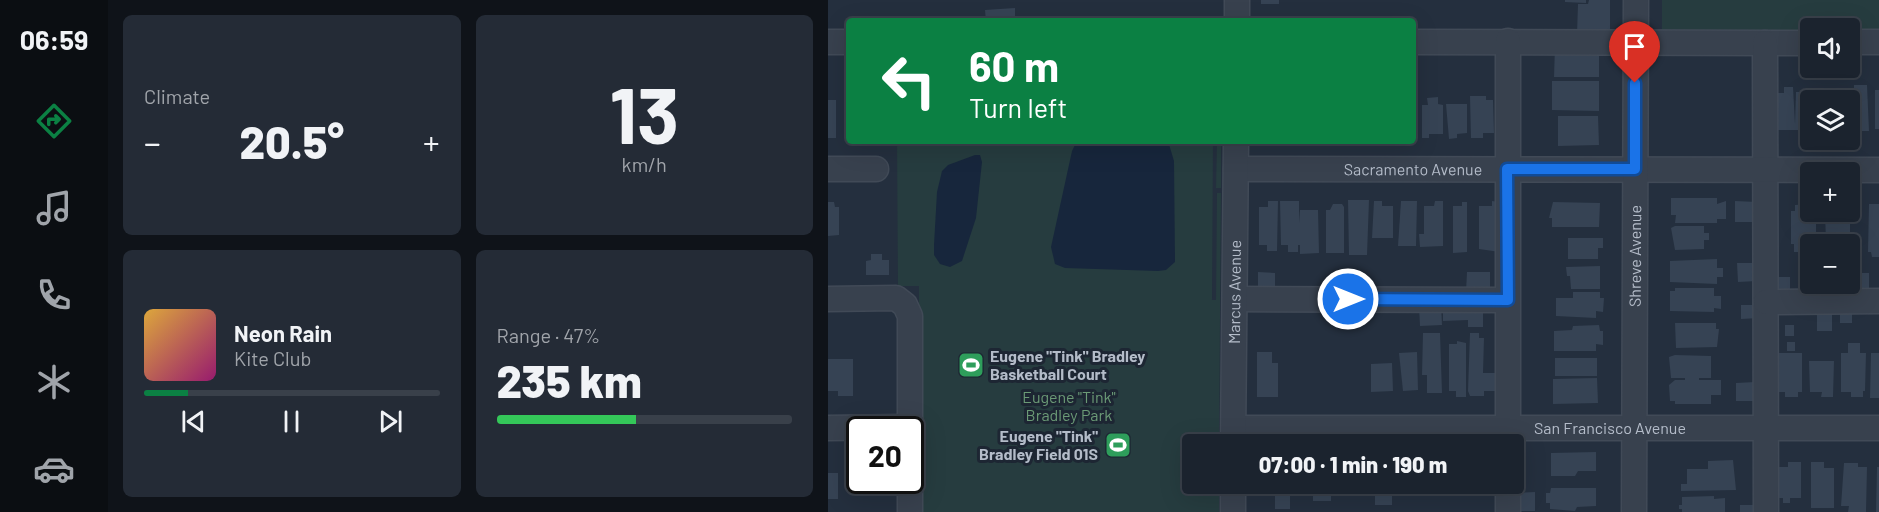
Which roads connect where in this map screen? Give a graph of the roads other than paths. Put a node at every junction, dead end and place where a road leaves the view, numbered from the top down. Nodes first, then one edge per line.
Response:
1 (1237, 0) edge
2 (1636, 0) edge
3 (1237, 18) edge
4 (1635, 40) junction
5 (1508, 41) junction
6 (828, 42) edge
7 (846, 42) edge
8 (1416, 42) edge
9 (1860, 42) edge
10 (1879, 42) edge
11 (1765, 43) junction
12 (1800, 43) edge
13 (1236, 144) edge
14 (828, 169) edge
15 (876, 169) dead end
16 (1236, 169) junction
17 (1507, 169) junction
18 (1635, 169) junction
19 (1766, 169) junction
20 (1879, 170) edge
21 (828, 299) edge
22 (1235, 299) junction
23 (1508, 300) junction
24 (1766, 302) junction
25 (1879, 302) edge
26 (910, 416) edge
27 (828, 428) edge
28 (846, 428) edge
29 (1634, 428) junction
30 (1766, 428) junction
31 (1879, 428) edge
32 (1233, 434) edge
33 (1508, 434) edge
34 (1524, 435) edge
35 (910, 494) edge
36 (1233, 494) edge
37 (1508, 494) edge
38 (910, 512) edge
39 (1233, 512) edge
40 (1508, 512) edge
41 (1634, 512) edge
42 (1766, 512) edge

1 - 3 street
2 - 4 street, Shreve Avenue
4 - 5 street
4 - 11 street
4 - 18 street, Shreve Avenue
5 - 8 street
5 - 17 street
6 - 7 street
9 - 10 street
11 - 12 street
11 - 19 street
13 - 16 street, Marcus Avenue
14 - 15 street
16 - 17 street, Sacramento Avenue
16 - 22 street, Marcus Avenue
17 - 18 street, Sacramento Avenue
17 - 23 street
18 - 19 street, Sacramento Avenue
18 - 29 street, Shreve Avenue
19 - 20 street, Sacramento Avenue
19 - 24 street
21 - 26 street
22 - 23 street
22 - 32 street, Marcus Avenue
23 - 33 street
24 - 25 street
24 - 30 street
27 - 28 street
29 - 30 street, San Francisco Avenue
29 - 34 street, San Francisco Avenue
29 - 41 street, Shreve Avenue
30 - 31 street, San Francisco Avenue
30 - 42 street
35 - 38 street
36 - 39 street
37 - 40 street

